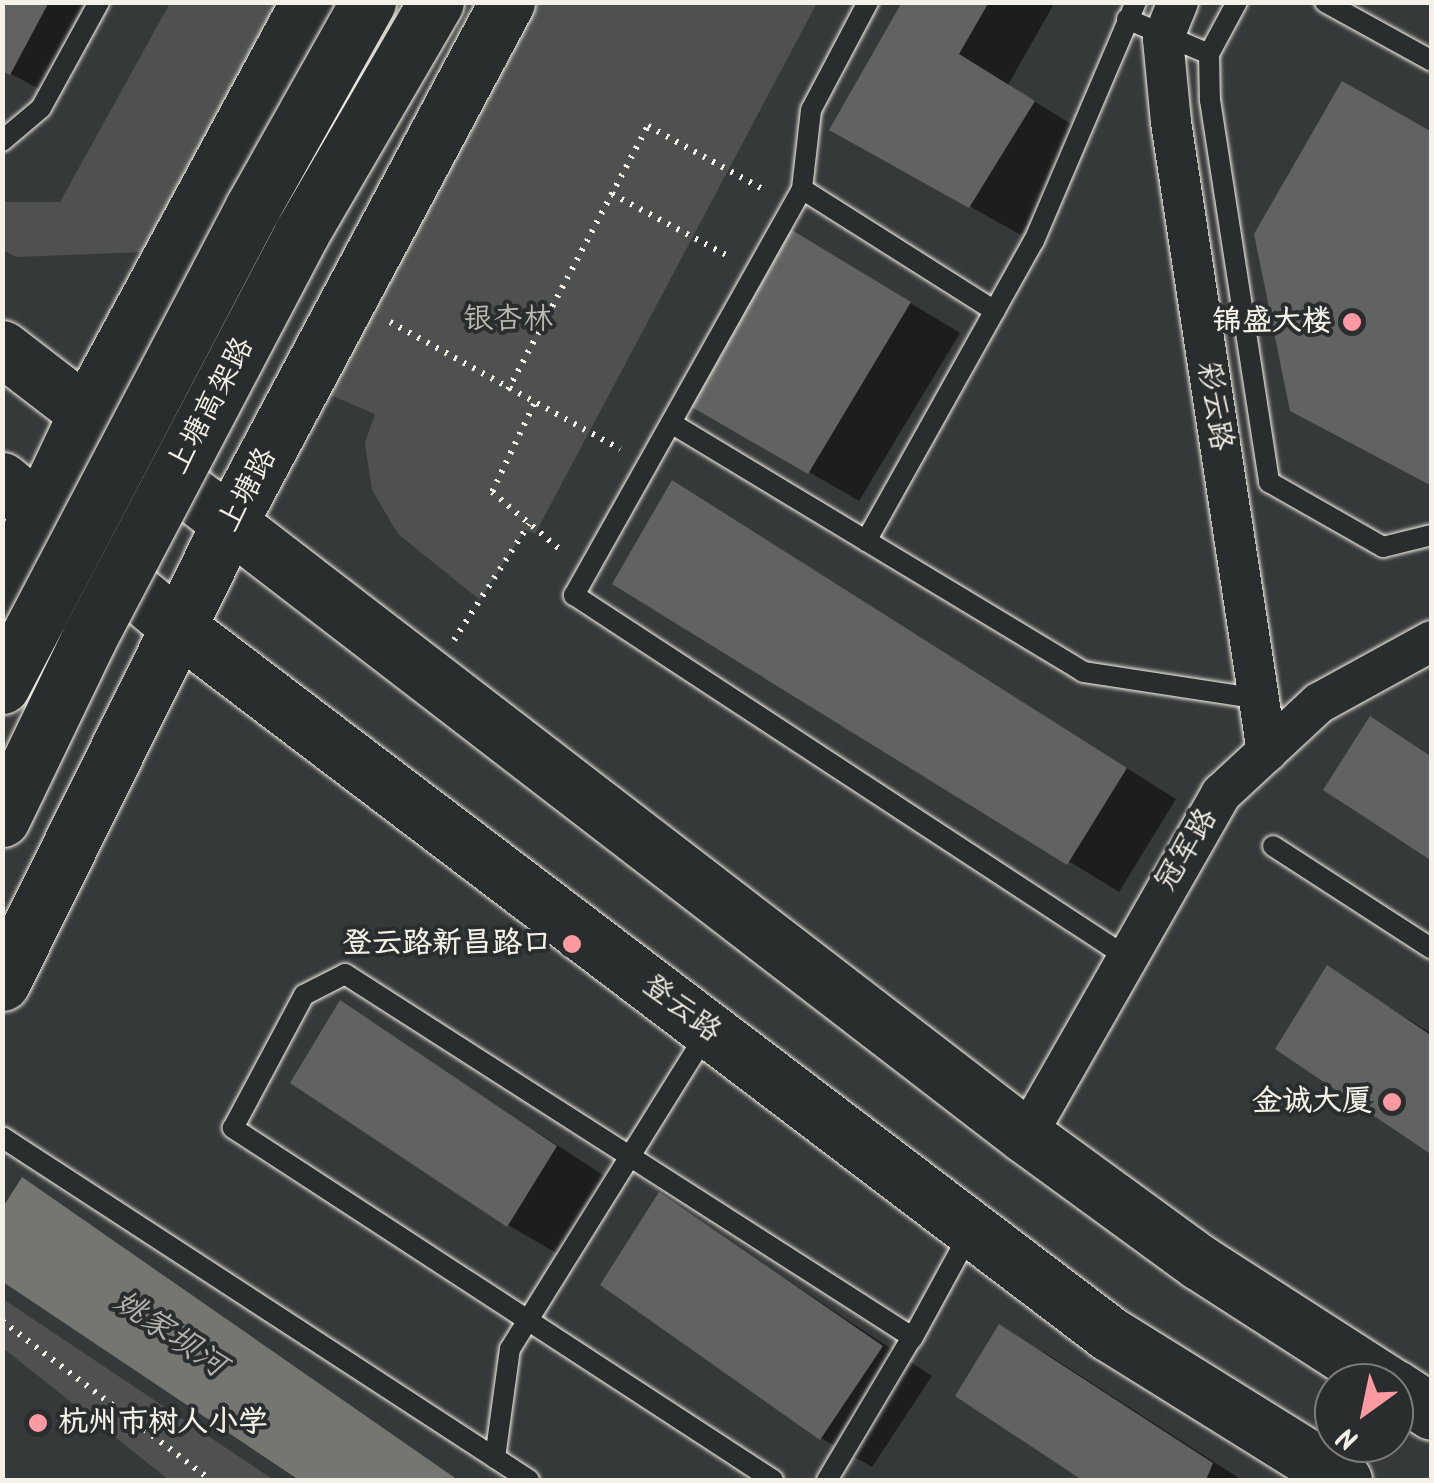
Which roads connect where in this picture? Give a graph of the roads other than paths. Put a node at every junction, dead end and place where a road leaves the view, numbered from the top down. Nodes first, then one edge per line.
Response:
1 (99, 2) edge
2 (308, 2) edge
3 (368, 2) edge
4 (436, 2) edge
5 (506, 2) edge
6 (868, 2) edge
7 (1178, 2) edge
8 (1237, 2) edge
9 (1325, 2) edge
10 (1131, 11) edge
11 (1162, 39) junction
12 (1208, 54) junction
13 (1432, 61) edge
14 (2, 141) edge
15 (798, 198) junction
16 (994, 311) junction
17 (2, 348) edge
18 (86, 413) junction
19 (671, 423) junction
20 (21, 495) edge
21 (231, 520) junction
22 (1432, 535) edge
23 (866, 541) junction
24 (2, 591) edge
25 (178, 627) junction
26 (1432, 641) edge
27 (2, 686) edge
28 (1259, 699) junction
29 (1267, 752) junction
30 (2, 819) edge
31 (1273, 846) dead end
32 (1432, 949) edge
33 (1125, 956) junction
34 (2, 983) edge
35 (709, 1030) junction
36 (1026, 1136) junction
37 (2, 1137) edge
38 (627, 1156) junction
39 (972, 1230) junction
40 (527, 1320) junction
41 (912, 1339) junction
42 (1356, 1363) edge
43 (496, 1458) junction
44 (530, 1480) edge
45 (773, 1480) edge
46 (826, 1480) edge
47 (1344, 1480) edge

1 - 14 lane
2 - 18 main road
3 - 27 main road, 上塘高架路, bridge
4 - 30 main road, 上塘高架路, bridge
5 - 21 main road, 上塘路
6 - 15 lane
7 - 11 street
8 - 12 lane
9 - 13 lane
10 - 11 lane
10 - 16 lane
11 - 12 lane
11 - 28 street, 彩云路
12 - 22 lane
15 - 16 lane
15 - 19 lane
16 - 23 lane
17 - 18 main road
18 - 20 main road
18 - 21 main road
19 - 23 lane
19 - 33 lane
20 - 24 main road
20 - 25 main road, 登云路
21 - 25 main road, 上塘路
21 - 36 main road
23 - 28 lane
25 - 34 main road, 上塘路
25 - 35 main road, 登云路
26 - 29 street, 冠军路
28 - 29 street, 彩云路
29 - 33 street, 冠军路
31 - 32 lane
33 - 36 street, 冠军路
35 - 38 lane
35 - 39 main road, 登云路
36 - 42 main road
37 - 43 lane
38 - 40 lane
38 - 40 lane
38 - 41 lane
39 - 41 lane
39 - 47 main road, 登云路
40 - 43 lane
40 - 45 lane
41 - 46 lane
43 - 44 lane

